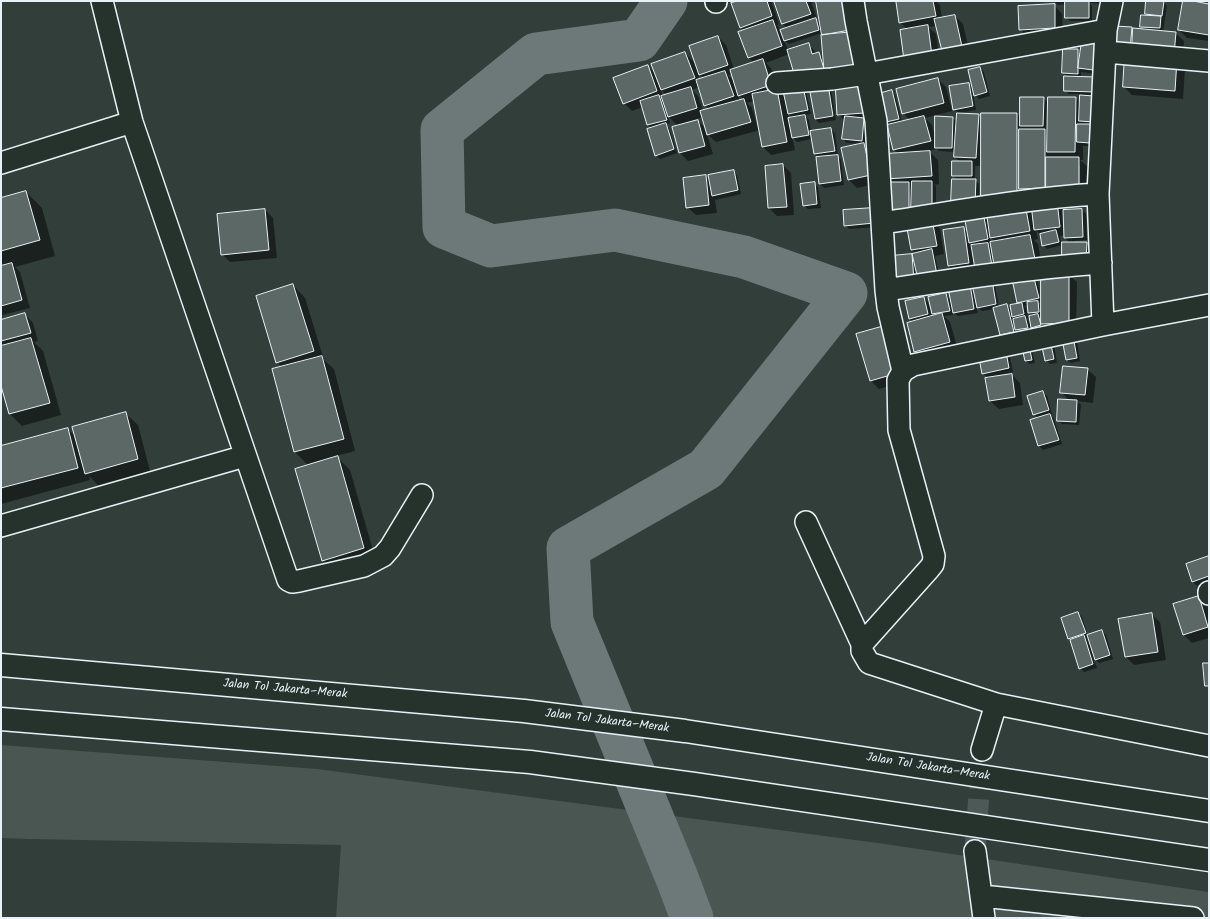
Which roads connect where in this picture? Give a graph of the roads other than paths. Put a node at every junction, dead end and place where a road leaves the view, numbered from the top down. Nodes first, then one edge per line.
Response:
1 (102, 1) edge
2 (853, 1) edge
3 (1112, 1) edge
4 (1106, 30) junction
5 (1106, 52) junction
6 (1209, 61) edge
7 (866, 74) junction
8 (778, 83) dead end
9 (132, 122) junction
10 (1, 164) edge
11 (1098, 194) junction
12 (882, 223) junction
13 (1101, 263) junction
14 (886, 290) junction
15 (1209, 305) edge
16 (1103, 325) junction
17 (902, 371) junction
18 (245, 456) junction
19 (422, 495) dead end
20 (806, 522) dead end
21 (1, 526) edge
22 (862, 644) junction
23 (1, 665) edge
24 (996, 704) junction
25 (1, 719) edge
26 (1209, 746) edge
27 (982, 750) tunnel mouth
28 (1209, 811) edge
29 (975, 851) tunnel mouth
30 (1209, 860) edge
31 (982, 896) junction
32 (984, 918) edge
33 (1193, 918) edge

1 - 9 street
2 - 7 street
3 - 4 street
4 - 5 street
4 - 7 street
5 - 6 street
5 - 11 street
7 - 8 street
7 - 12 street
9 - 10 street
9 - 18 street
11 - 12 street
11 - 13 street
12 - 14 street
13 - 14 street
13 - 16 street
14 - 17 street
15 - 16 street
16 - 17 street
17 - 22 street
18 - 19 street
18 - 21 street
20 - 22 street
22 - 24 street
23 - 28 highway, Jalan Tol Jakarta–Merak
24 - 26 street
24 - 27 street
25 - 30 highway
29 - 31 street
31 - 32 street
31 - 33 street

